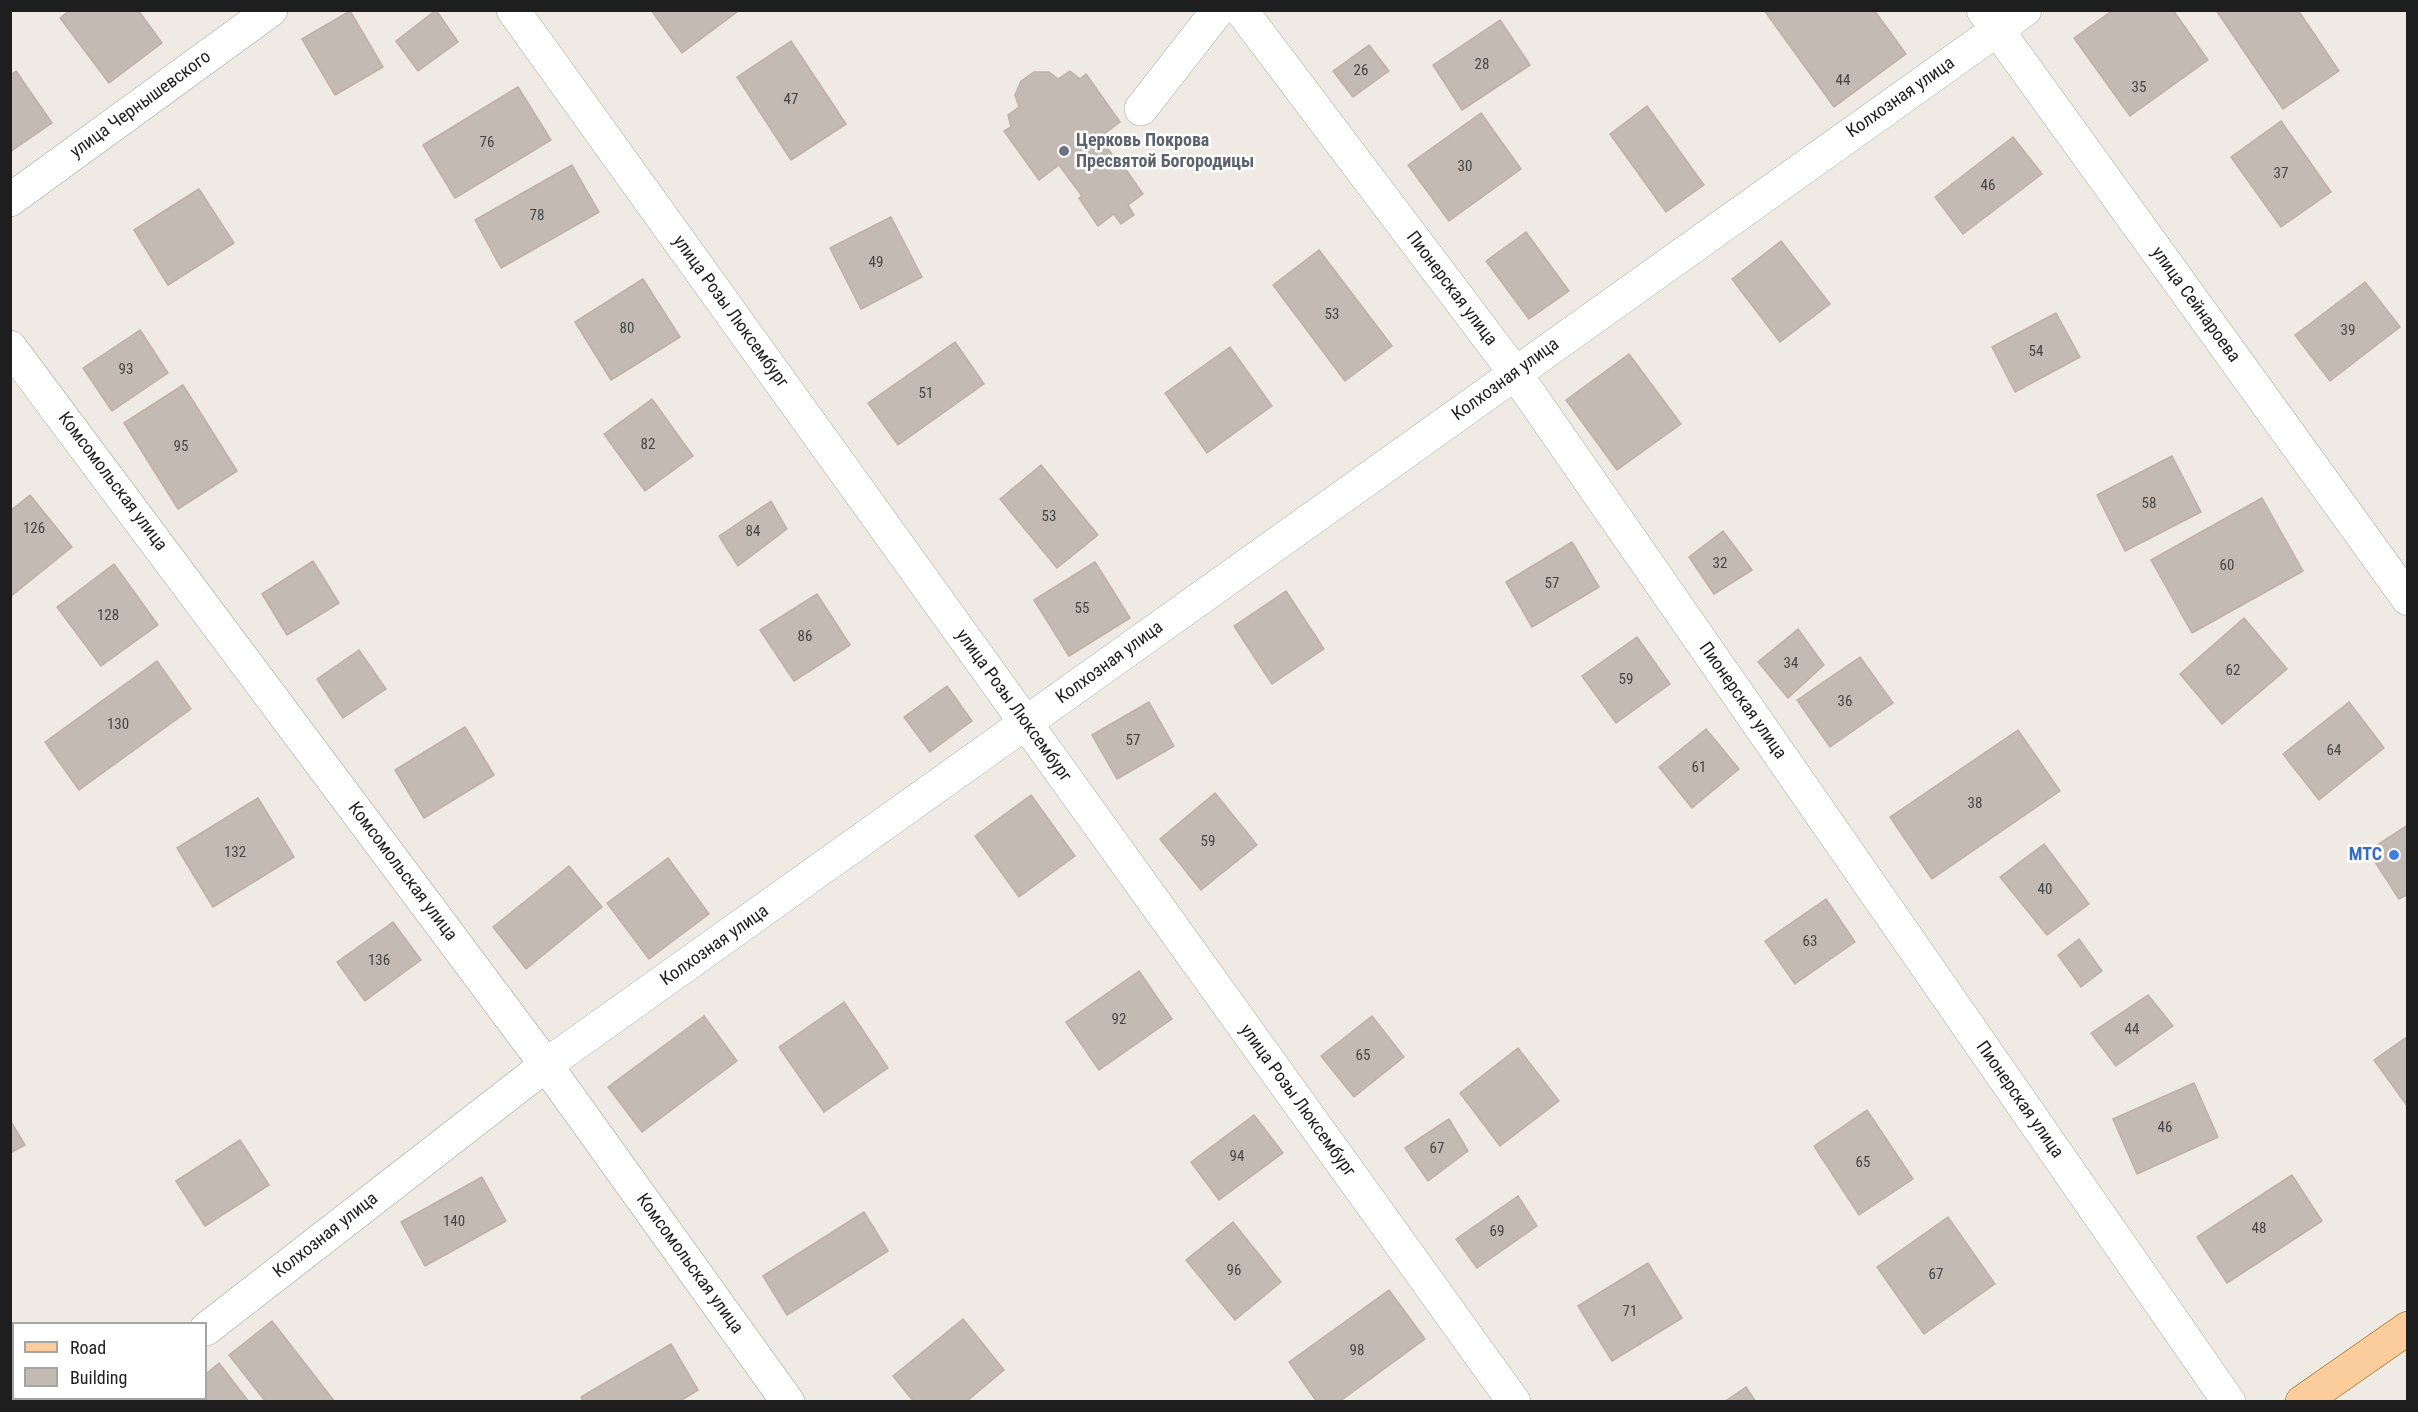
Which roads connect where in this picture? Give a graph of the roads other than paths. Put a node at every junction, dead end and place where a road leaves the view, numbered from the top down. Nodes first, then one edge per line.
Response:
1 (271, 10) edge
2 (513, 10) edge
3 (1218, 10) edge
4 (1241, 10) edge
5 (2025, 10) edge
6 (1990, 20) edge
7 (1141, 109) dead end
8 (10, 200) edge
9 (10, 347) edge
10 (1515, 374) junction
11 (2408, 599) edge
12 (1026, 724) junction
13 (546, 1065) junction
14 (207, 1328) edge
15 (2408, 1328) edge
16 (788, 1401) edge
17 (1514, 1401) edge
18 (2229, 1401) edge
19 (2302, 1401) edge

1 - 8 street, улица Чернышевского
2 - 12 street, улица Розы Люксембург
3 - 7 street
4 - 10 street, Пионерская улица
5 - 6 street, Колхозная улица
6 - 10 street, Колхозная улица
6 - 11 street, улица Сейнароева
9 - 13 street, Комсомольская улица
10 - 12 street, Колхозная улица
10 - 18 street, Пионерская улица
12 - 13 street, Колхозная улица
12 - 17 street, улица Розы Люксембург
13 - 14 street, Колхозная улица
13 - 16 street, Комсомольская улица
15 - 19 main road

